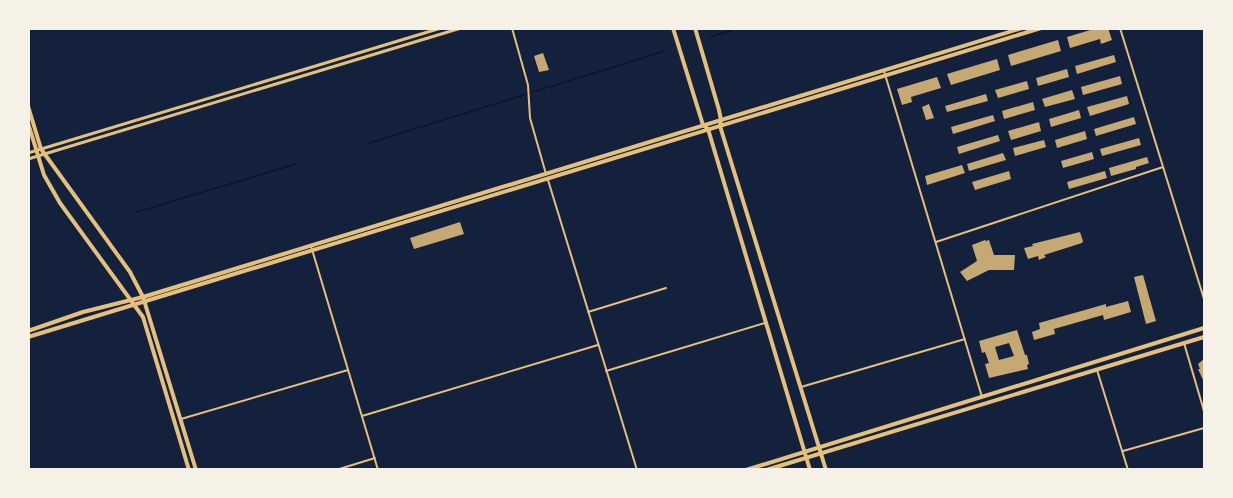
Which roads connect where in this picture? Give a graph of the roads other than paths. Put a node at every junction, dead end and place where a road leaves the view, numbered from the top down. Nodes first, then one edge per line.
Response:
1 (441, 28) edge
2 (461, 28) edge
3 (512, 28) edge
4 (673, 28) edge
5 (695, 28) edge
6 (1022, 28) edge
7 (1041, 28) edge
8 (1120, 28) edge
9 (885, 74) junction
10 (28, 106) edge
11 (722, 120) junction
12 (28, 123) edge
13 (703, 125) junction
14 (720, 126) junction
15 (708, 129) junction
16 (39, 152) junction
17 (28, 153) edge
18 (45, 154) junction
19 (28, 159) edge
20 (1163, 167) junction
21 (547, 176) junction
22 (936, 242) junction
23 (311, 248) junction
24 (666, 288) dead end
25 (128, 299) junction
26 (144, 299) junction
27 (1204, 299) edge
28 (133, 306) junction
29 (588, 312) junction
30 (765, 322) junction
31 (1204, 328) edge
32 (28, 331) edge
33 (28, 337) edge
34 (1204, 337) edge
35 (965, 339) junction
36 (1184, 344) junction
37 (598, 345) junction
38 (348, 370) junction
39 (1097, 370) junction
40 (606, 371) junction
41 (801, 387) junction
42 (982, 397) junction
43 (1204, 411) edge
44 (362, 416) junction
45 (181, 419) junction
46 (1204, 428) edge
47 (819, 446) junction
48 (805, 451) junction
49 (1123, 451) junction
50 (821, 453) junction
51 (807, 457) junction
52 (375, 458) junction
53 (189, 470) edge
54 (196, 470) edge
55 (336, 470) edge
56 (378, 470) edge
57 (637, 470) edge
58 (746, 470) edge
59 (766, 470) edge
60 (810, 470) edge
61 (826, 470) edge
62 (1128, 470) edge

1 - 16 street
2 - 18 street
3 - 21 street
4 - 13 main road
5 - 11 main road
6 - 9 main road
7 - 9 main road
8 - 20 street
9 - 11 main road
9 - 14 main road
9 - 22 street
10 - 16 main road
11 - 13 main road
11 - 14 main road
12 - 16 main road
13 - 15 main road
13 - 21 main road
14 - 15 main road
14 - 41 main road
15 - 21 main road
15 - 30 main road
16 - 17 street
16 - 18 main road
16 - 19 street
16 - 25 main road
18 - 26 main road
20 - 22 street
20 - 27 street
21 - 23 main road
21 - 29 street
22 - 35 street
23 - 26 main road
23 - 38 street
24 - 29 street
25 - 26 main road
25 - 28 main road
25 - 32 main road
26 - 28 main road
26 - 45 main road
28 - 33 main road
28 - 53 main road
29 - 37 street
30 - 40 street
30 - 48 main road
31 - 42 main road
34 - 36 main road
35 - 41 street
35 - 42 street
36 - 39 main road
36 - 43 street
37 - 40 street
37 - 44 street
38 - 44 street
38 - 45 street
39 - 49 street
39 - 50 main road
40 - 57 street
41 - 47 main road
42 - 47 main road
44 - 52 street
45 - 54 main road
46 - 49 street
47 - 48 main road
47 - 50 main road
48 - 51 main road
48 - 58 main road
49 - 62 street
50 - 51 main road
50 - 61 main road
51 - 59 main road
51 - 60 main road
52 - 55 street
52 - 56 street

